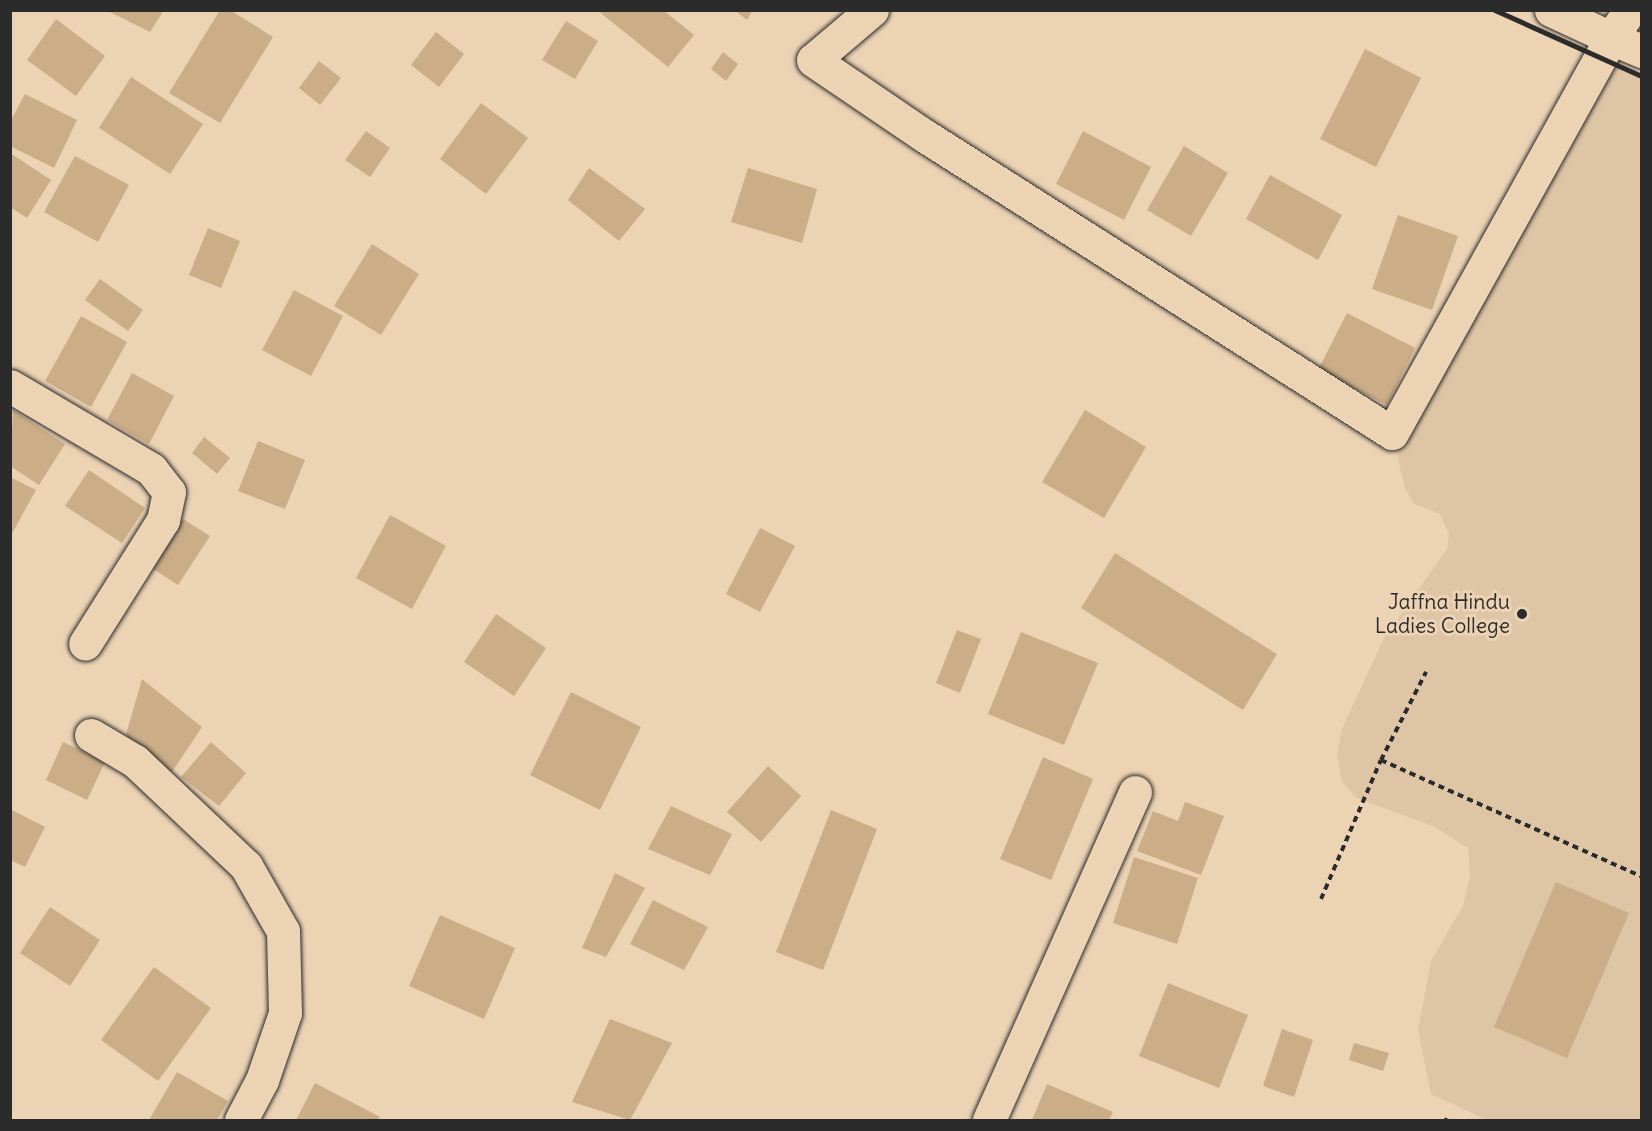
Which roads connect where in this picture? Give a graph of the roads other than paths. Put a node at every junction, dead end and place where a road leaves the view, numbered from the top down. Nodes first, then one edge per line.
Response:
1 (872, 10) edge
2 (1551, 10) edge
3 (1630, 10) edge
4 (1611, 38) junction
5 (1641, 51) edge
6 (10, 386) edge
7 (85, 644) dead end
8 (91, 735) dead end
9 (1135, 792) dead end
10 (241, 1120) edge
11 (989, 1120) edge

1 - 4 street
2 - 4 street
3 - 4 street
4 - 5 street
6 - 7 street
8 - 10 street
9 - 11 street

